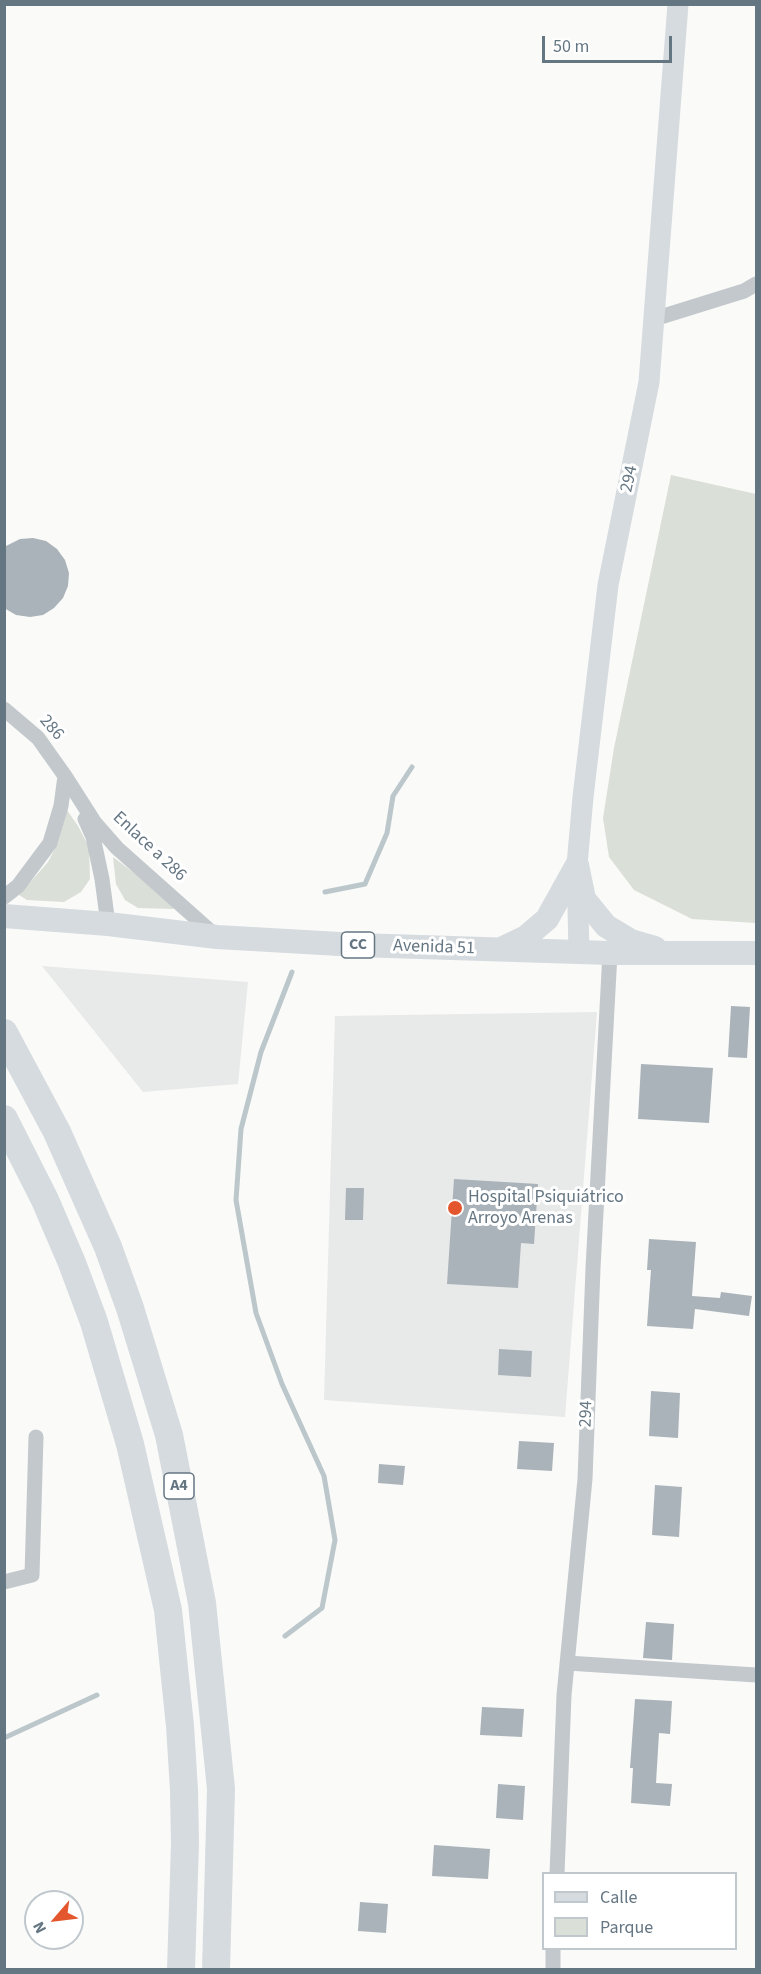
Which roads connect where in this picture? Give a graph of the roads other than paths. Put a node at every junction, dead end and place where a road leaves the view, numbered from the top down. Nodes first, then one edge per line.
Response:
1 (678, 4) edge
2 (756, 284) edge
3 (654, 320) junction
4 (4, 709) edge
5 (65, 776) junction
6 (577, 865) junction
7 (4, 897) edge
8 (4, 916) edge
9 (108, 924) junction
10 (217, 937) junction
11 (499, 950) junction
12 (579, 952) junction
13 (610, 953) junction
14 (674, 953) junction
15 (756, 953) edge
16 (4, 1033) edge
17 (4, 1119) edge
18 (36, 1437) dead end
19 (4, 1582) edge
20 (567, 1664) junction
21 (756, 1676) edge
22 (557, 1872) edge
23 (554, 1950) edge
24 (182, 1970) edge
25 (216, 1970) edge
26 (553, 1970) edge

1 - 3 main road, 294
2 - 3 street
3 - 6 main road, 294
4 - 5 street, 286
5 - 7 street
5 - 9 street, Enlace a 286
5 - 10 street, Enlace a 286
6 - 11 main road
6 - 12 main road, 294
6 - 14 main road
8 - 9 main road, Avenida 51 / CC
9 - 10 main road, Avenida 51 / CC
10 - 11 main road, Avenida 51 / CC
11 - 12 main road, Avenida 51 / CC
12 - 13 main road, Avenida 51 / CC
13 - 14 main road, Avenida 51 / CC
13 - 20 street, 294
14 - 15 main road, Avenida 51 / CC
16 - 25 highway, A4
17 - 24 highway, A4
18 - 19 street
20 - 21 street
20 - 22 street, 294
23 - 26 street

